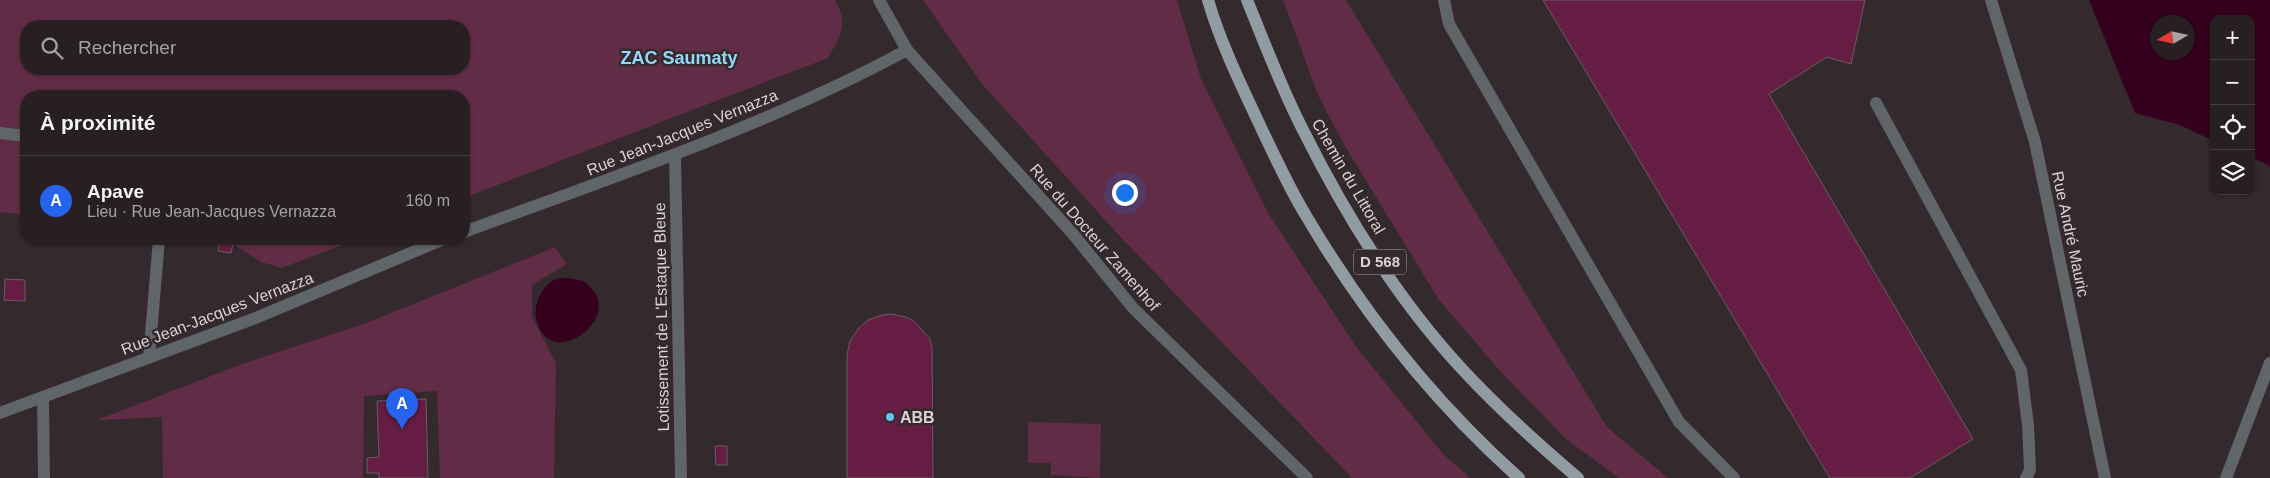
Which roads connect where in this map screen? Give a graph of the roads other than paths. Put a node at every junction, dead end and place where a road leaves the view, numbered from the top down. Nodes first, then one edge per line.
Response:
1 (879, 0) edge
2 (1208, 0) edge
3 (1247, 0) edge
4 (1444, 0) edge
5 (1991, 0) edge
6 (907, 50) junction
7 (1876, 103) dead end
8 (0, 133) edge
9 (20, 135) edge
10 (674, 155) junction
11 (470, 230) edge
12 (158, 245) edge
13 (430, 245) edge
14 (149, 358) junction
15 (2270, 363) edge
16 (43, 397) junction
17 (0, 413) edge
18 (44, 478) edge
19 (681, 478) edge
20 (1306, 478) edge
21 (1519, 478) edge
22 (1578, 478) edge
23 (1734, 478) edge
24 (2026, 478) edge
25 (2105, 478) edge
26 (2226, 478) edge

1 - 6 street, Rue du Docteur Zamenhof
2 - 21 main road, D 568
3 - 22 main road, Chemin du Littoral / D 568
4 - 23 street
5 - 25 street, Rue André Mauric
6 - 10 street, Rue Jean-Jacques Vernazza
6 - 20 street, Rue du Docteur Zamenhof
7 - 24 street
8 - 9 street
10 - 11 street, Rue Jean-Jacques Vernazza
10 - 19 street, Lotissement de L'Estaque Bleue
12 - 14 street
13 - 14 street, Rue Jean-Jacques Vernazza
14 - 16 street, Rue Jean-Jacques Vernazza
15 - 26 street
16 - 17 street, Rue Jean-Jacques Vernazza
16 - 18 street

